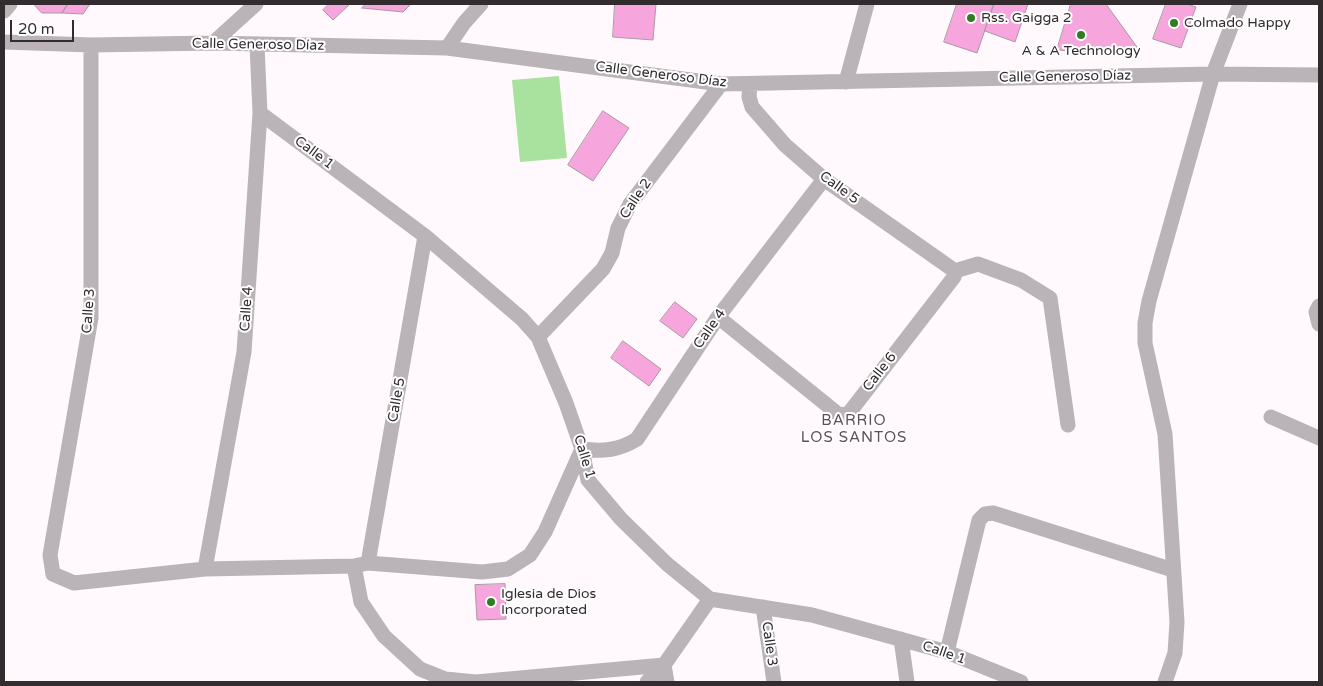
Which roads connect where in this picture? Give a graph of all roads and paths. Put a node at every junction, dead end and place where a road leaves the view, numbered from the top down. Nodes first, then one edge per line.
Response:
1 (10, 4) edge
2 (256, 4) edge
3 (481, 4) edge
4 (867, 4) edge
5 (1240, 4) edge
6 (4, 11) edge
7 (4, 42) edge
8 (213, 43) junction
9 (92, 45) junction
10 (257, 45) junction
11 (447, 48) junction
12 (1213, 74) junction
13 (1319, 75) edge
14 (846, 82) junction
15 (721, 84) junction
16 (750, 84) junction
17 (260, 113) junction
18 (824, 179) junction
19 (425, 236) junction
20 (955, 271) junction
21 (1319, 306) edge
22 (718, 317) junction
23 (1319, 324) edge
24 (538, 337) junction
25 (1271, 417) dead end
26 (1068, 425) dead end
27 (1319, 438) edge
28 (582, 449) junction
29 (361, 564) junction
30 (205, 569) junction
31 (1173, 570) junction
32 (710, 599) junction
33 (763, 606) junction
34 (901, 639) junction
35 (947, 652) junction
36 (664, 665) junction
37 (647, 682) edge
38 (667, 682) edge
39 (774, 682) edge
40 (907, 682) edge
41 (1021, 682) edge
42 (1165, 682) edge

1 - 6 street
2 - 8 street
3 - 11 street
4 - 14 street
5 - 12 street
7 - 9 street, Calle Generoso Díaz
8 - 9 street, Calle Generoso Díaz
8 - 10 street, Calle Generoso Díaz
9 - 30 street, Calle 3
10 - 11 street, Calle Generoso Díaz
10 - 17 street, Calle 4
11 - 15 street, Calle Generoso Díaz
12 - 13 street, Calle Generoso Díaz
12 - 14 street, Calle Generoso Díaz
12 - 31 street
14 - 16 street, Calle Generoso Díaz
15 - 16 street, Calle Generoso Díaz
15 - 24 street, Calle 2
16 - 18 street, Calle 5
17 - 19 street, Calle 1
17 - 30 street, Calle 4
18 - 20 street, Calle 5
18 - 22 street, Calle 4
19 - 24 street, Calle 1
19 - 29 street, Calle 5
20 - 22 street, Calle 6
20 - 26 street
21 - 23 street
22 - 28 street, Calle 4
24 - 28 street, Calle 1
25 - 27 street
28 - 29 street
28 - 32 street, Calle 1
29 - 30 street
29 - 36 street
31 - 35 street
31 - 42 street
32 - 33 street, Calle 1
32 - 36 street
33 - 34 street, Calle 1
33 - 39 street, Calle 3
34 - 35 street, Calle 1
34 - 40 street
35 - 41 street, Calle 1
36 - 37 street
36 - 38 street

